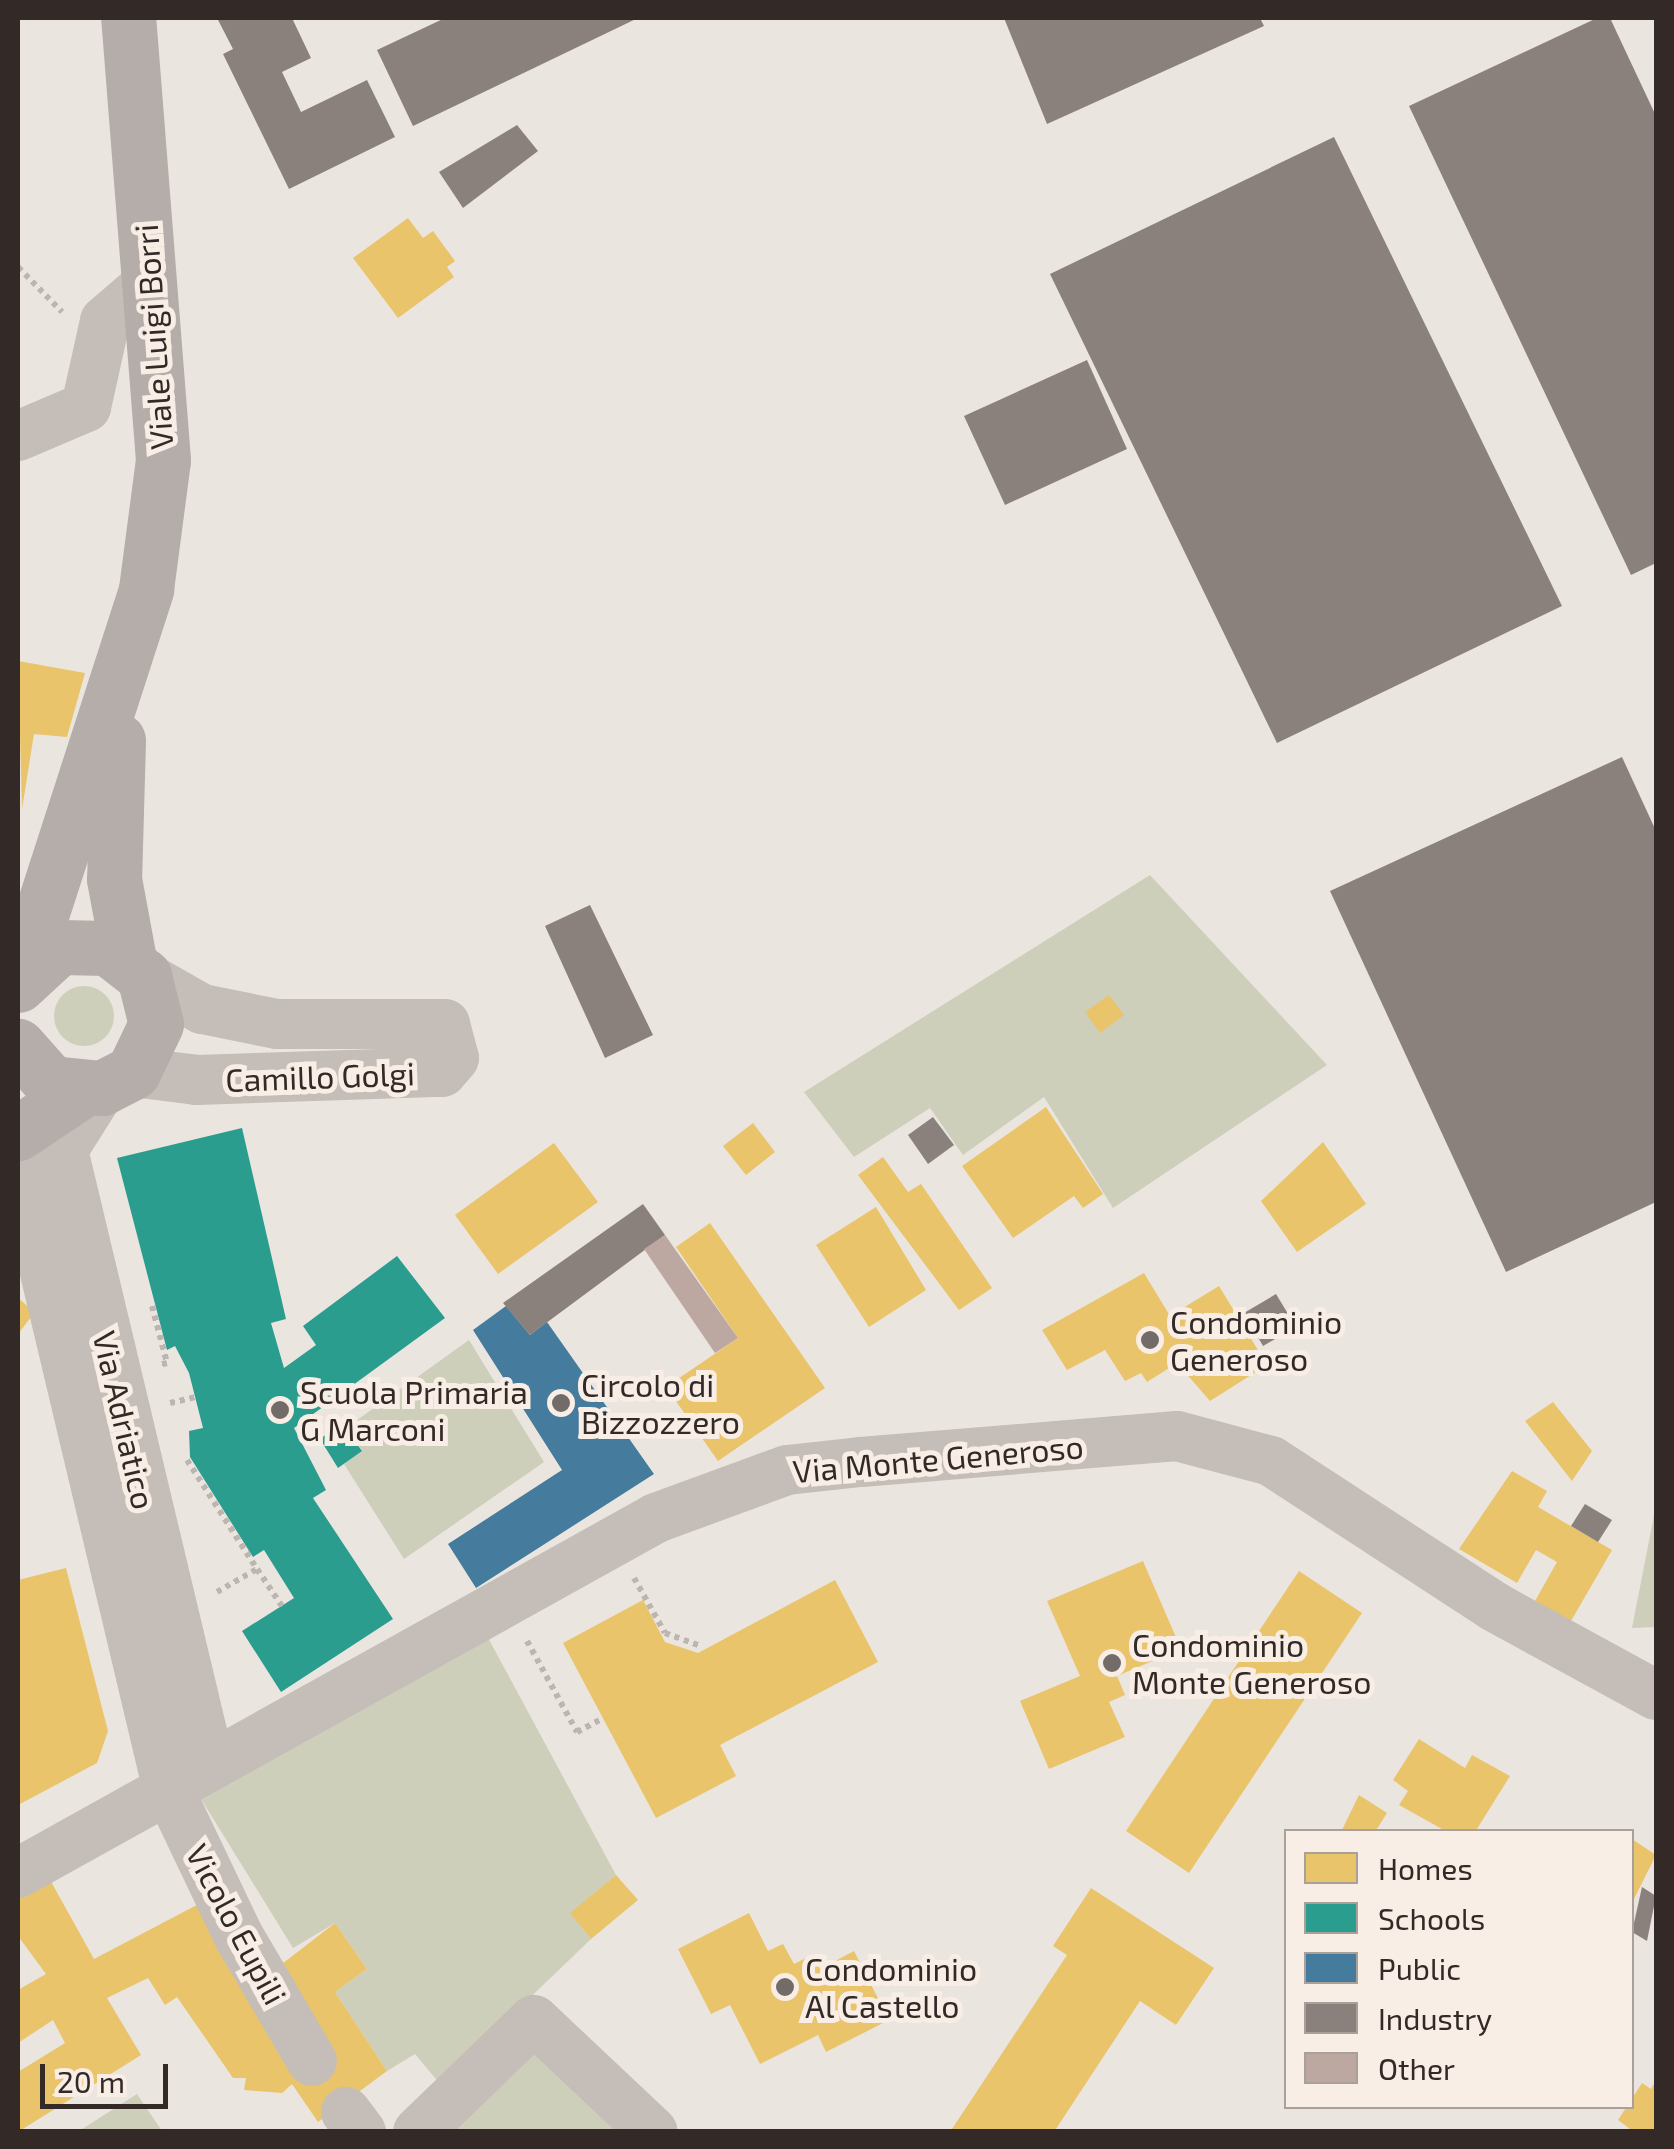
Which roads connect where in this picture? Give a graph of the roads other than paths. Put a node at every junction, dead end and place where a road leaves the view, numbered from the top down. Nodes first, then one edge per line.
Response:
1 (128, 18) edge
2 (149, 283) junction
3 (18, 436) edge
4 (129, 653) junction
5 (137, 968) junction
6 (19, 981) edge
7 (18, 1046) edge
8 (105, 1084) junction
9 (18, 1133) edge
10 (18, 1159) edge
11 (1656, 1695) edge
12 (210, 1761) junction
13 (167, 1786) junction
14 (18, 1873) edge
15 (312, 2060) dead end
16 (418, 2132) edge
17 (653, 2132) edge

1 - 2 main road, Viale Luigi Borri
2 - 3 street
2 - 4 main road, Viale Luigi Borri
4 - 5 main road, Viale Luigi Borri
4 - 6 main road, Viale Luigi Borri
5 - 6 main road
5 - 8 main road, Viale Luigi Borri
5 - 8 street, Camillo Golgi
7 - 8 main road
8 - 9 main road
8 - 12 street, Via Adriatico
10 - 13 street, Via Adriatico
11 - 12 street, Via Monte Generoso
12 - 13 street, Via Monte Generoso
13 - 14 street, Via Monte Generoso
13 - 15 street, Vicolo Eupili
16 - 17 street

